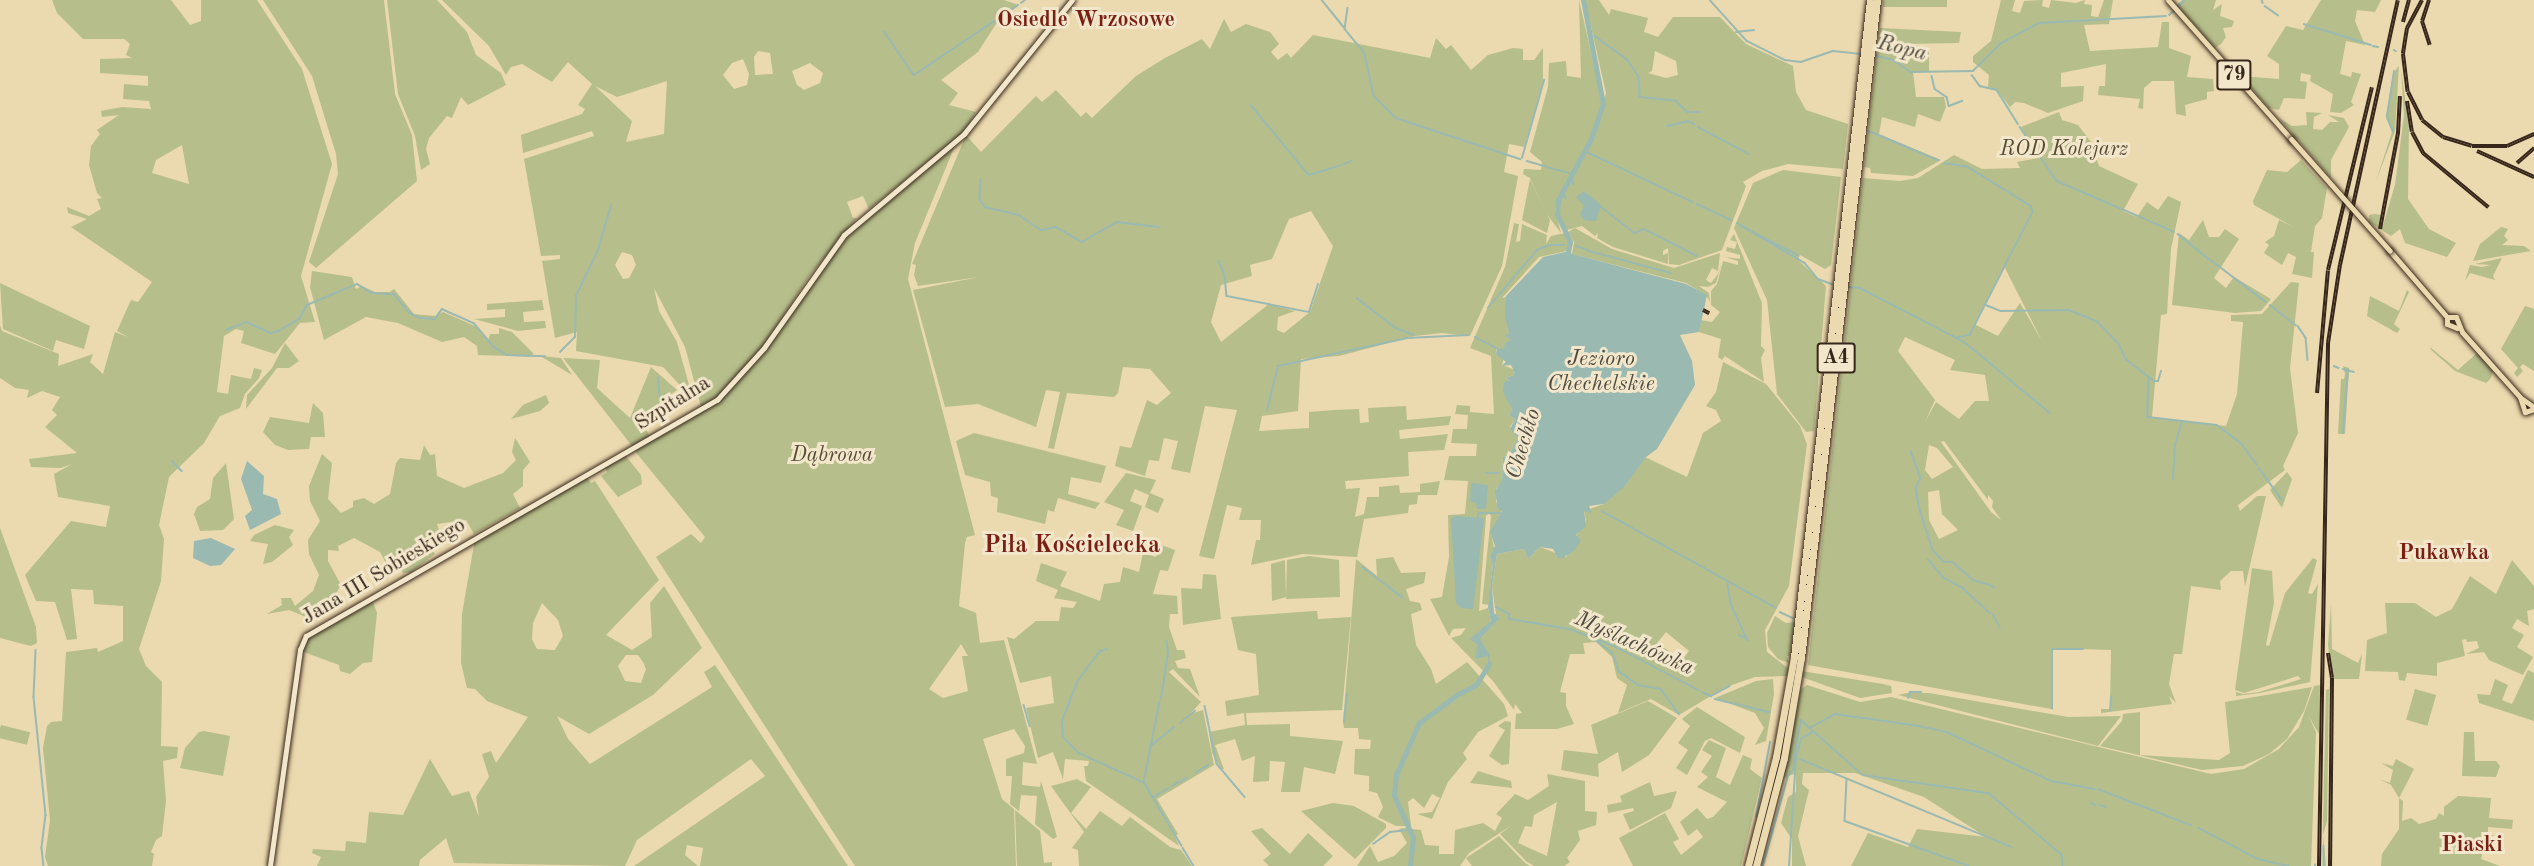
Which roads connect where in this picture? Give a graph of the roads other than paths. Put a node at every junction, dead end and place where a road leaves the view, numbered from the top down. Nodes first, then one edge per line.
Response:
1 (1072, 0) edge
2 (1870, 0) edge
3 (1877, 0) edge
4 (2168, 0) edge
5 (1867, 54) junction
6 (2532, 409) edge
7 (619, 456) joint
8 (1793, 688) junction
9 (270, 866) edge
10 (1748, 866) edge
11 (1756, 866) edge

1 - 7 main road, Szpitalna
2 - 5 highway, A4
3 - 5 highway, A4
4 - 6 main road, 79, bridge
5 - 8 highway, A4
7 - 9 main road, Jana III Sobieskiego
8 - 10 highway, A4
8 - 11 highway, A4

